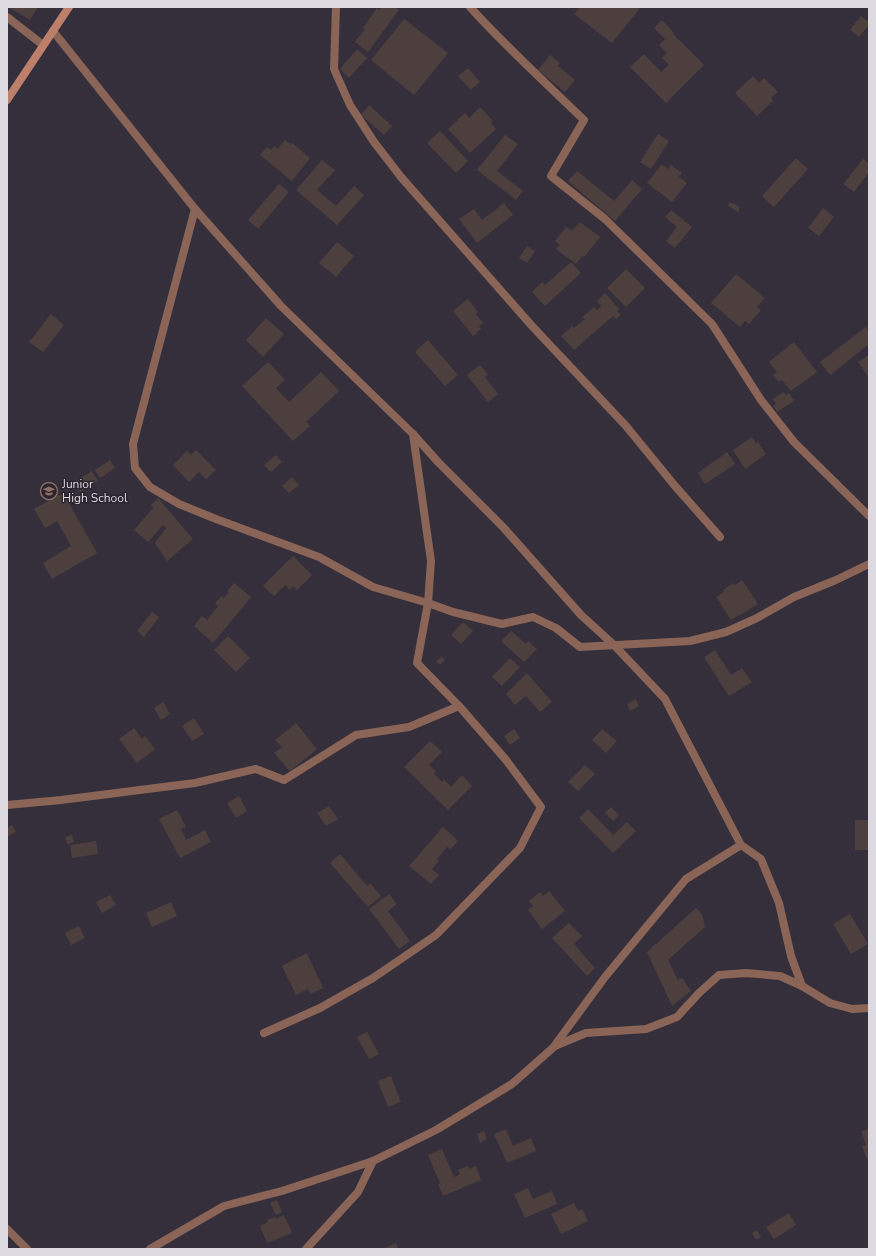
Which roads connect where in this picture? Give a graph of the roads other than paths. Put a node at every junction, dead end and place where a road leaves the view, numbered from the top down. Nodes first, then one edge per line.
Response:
1 (69, 7) edge
2 (336, 7) edge
3 (470, 7) edge
4 (7, 18) edge
5 (53, 31) junction
6 (43, 45) junction
7 (7, 100) edge
8 (194, 209) junction
9 (413, 434) junction
10 (869, 516) edge
11 (720, 537) dead end
12 (869, 564) edge
13 (428, 603) junction
14 (616, 646) junction
15 (459, 706) junction
16 (7, 805) edge
17 (741, 845) junction
18 (802, 986) junction
19 (869, 1008) edge
20 (264, 1033) dead end
21 (555, 1046) junction
22 (373, 1161) junction
23 (7, 1229) edge
24 (27, 1249) edge
25 (150, 1249) edge
26 (306, 1249) edge

1 - 5 street
2 - 11 street
3 - 10 street
4 - 6 street
5 - 6 street
5 - 8 street
6 - 7 street
8 - 9 street
8 - 13 street
9 - 13 street
9 - 14 street
12 - 14 street
13 - 14 street
13 - 15 street
14 - 17 street
15 - 16 street
15 - 20 street
17 - 18 street
17 - 21 street
18 - 19 street
18 - 21 street
21 - 22 street
22 - 25 street
22 - 26 street
23 - 24 street

